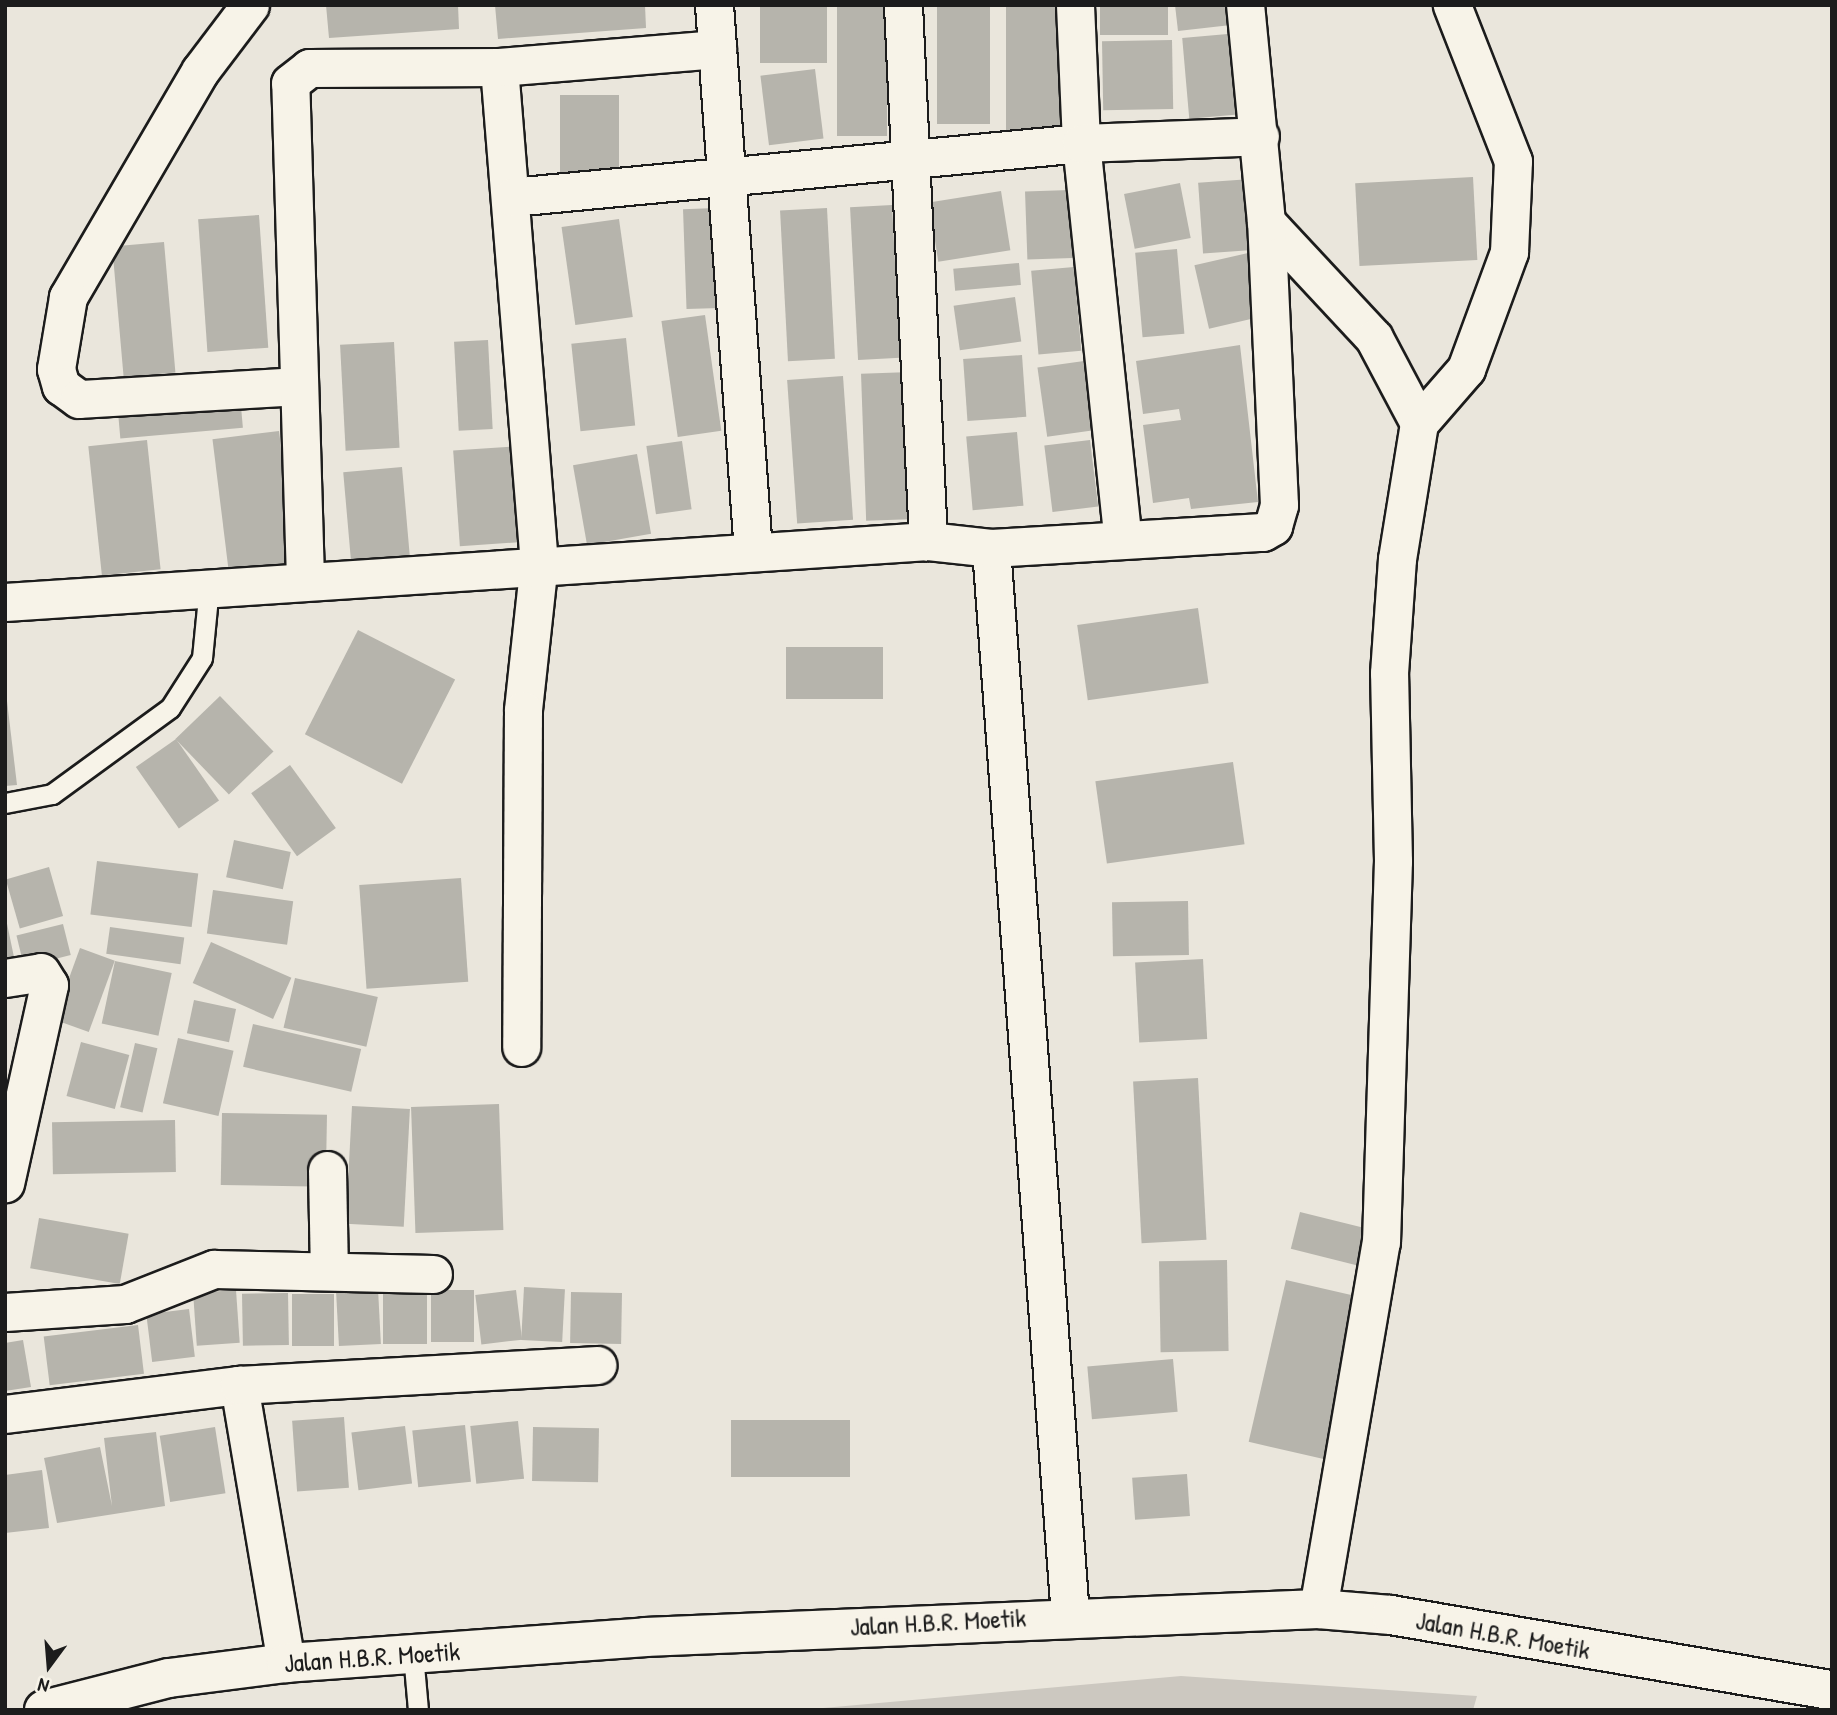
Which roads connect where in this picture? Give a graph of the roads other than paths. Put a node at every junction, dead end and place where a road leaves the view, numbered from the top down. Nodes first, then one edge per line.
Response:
1 (250, 5) edge
2 (714, 5) edge
3 (903, 5) edge
4 (1075, 5) edge
5 (1245, 5) edge
6 (1452, 5) edge
7 (717, 49) junction
8 (499, 67) junction
9 (1260, 136) junction
10 (1081, 143) junction
11 (907, 160) junction
12 (726, 176) junction
13 (512, 197) junction
14 (1266, 222) junction
15 (298, 386) junction
16 (1419, 423) junction
17 (1122, 536) junction
18 (929, 541) junction
19 (991, 548) junction
20 (753, 552) junction
21 (539, 562) junction
22 (305, 579) junction
23 (209, 587) junction
24 (5, 602) edge
25 (5, 803) edge
26 (5, 978) edge
27 (521, 1047) dead end
28 (327, 1170) dead end
29 (5, 1183) edge
30 (329, 1271) junction
31 (433, 1274) dead end
32 (5, 1312) edge
33 (597, 1365) dead end
34 (239, 1385) junction
35 (5, 1414) edge
36 (1318, 1609) junction
37 (1070, 1615) junction
38 (413, 1654) junction
39 (286, 1663) junction
40 (1832, 1690) edge
41 (44, 1710) edge
42 (418, 1710) edge

1 - 15 street
2 - 7 street
3 - 11 street
4 - 10 street
5 - 9 street
6 - 16 street
7 - 8 street
7 - 12 street
8 - 13 street
8 - 15 street
9 - 10 street
9 - 14 street
10 - 11 street
10 - 17 street
11 - 12 street
11 - 18 street
12 - 13 street
12 - 20 street
13 - 21 street
14 - 16 street
14 - 17 street
15 - 22 street
16 - 36 street
17 - 19 street
18 - 19 street
18 - 20 street
19 - 37 street
20 - 21 street
21 - 22 street
21 - 27 street
22 - 23 street
23 - 24 street
23 - 25 lane
26 - 29 street
28 - 30 street
30 - 31 street
30 - 32 street
33 - 34 street
34 - 35 street
34 - 39 street
36 - 37 street, Jalan H.B.R. Moetik
36 - 40 street, Jalan H.B.R. Moetik
37 - 38 street, Jalan H.B.R. Moetik
38 - 39 street, Jalan H.B.R. Moetik
38 - 42 lane
39 - 41 street, Jalan H.B.R. Moetik

